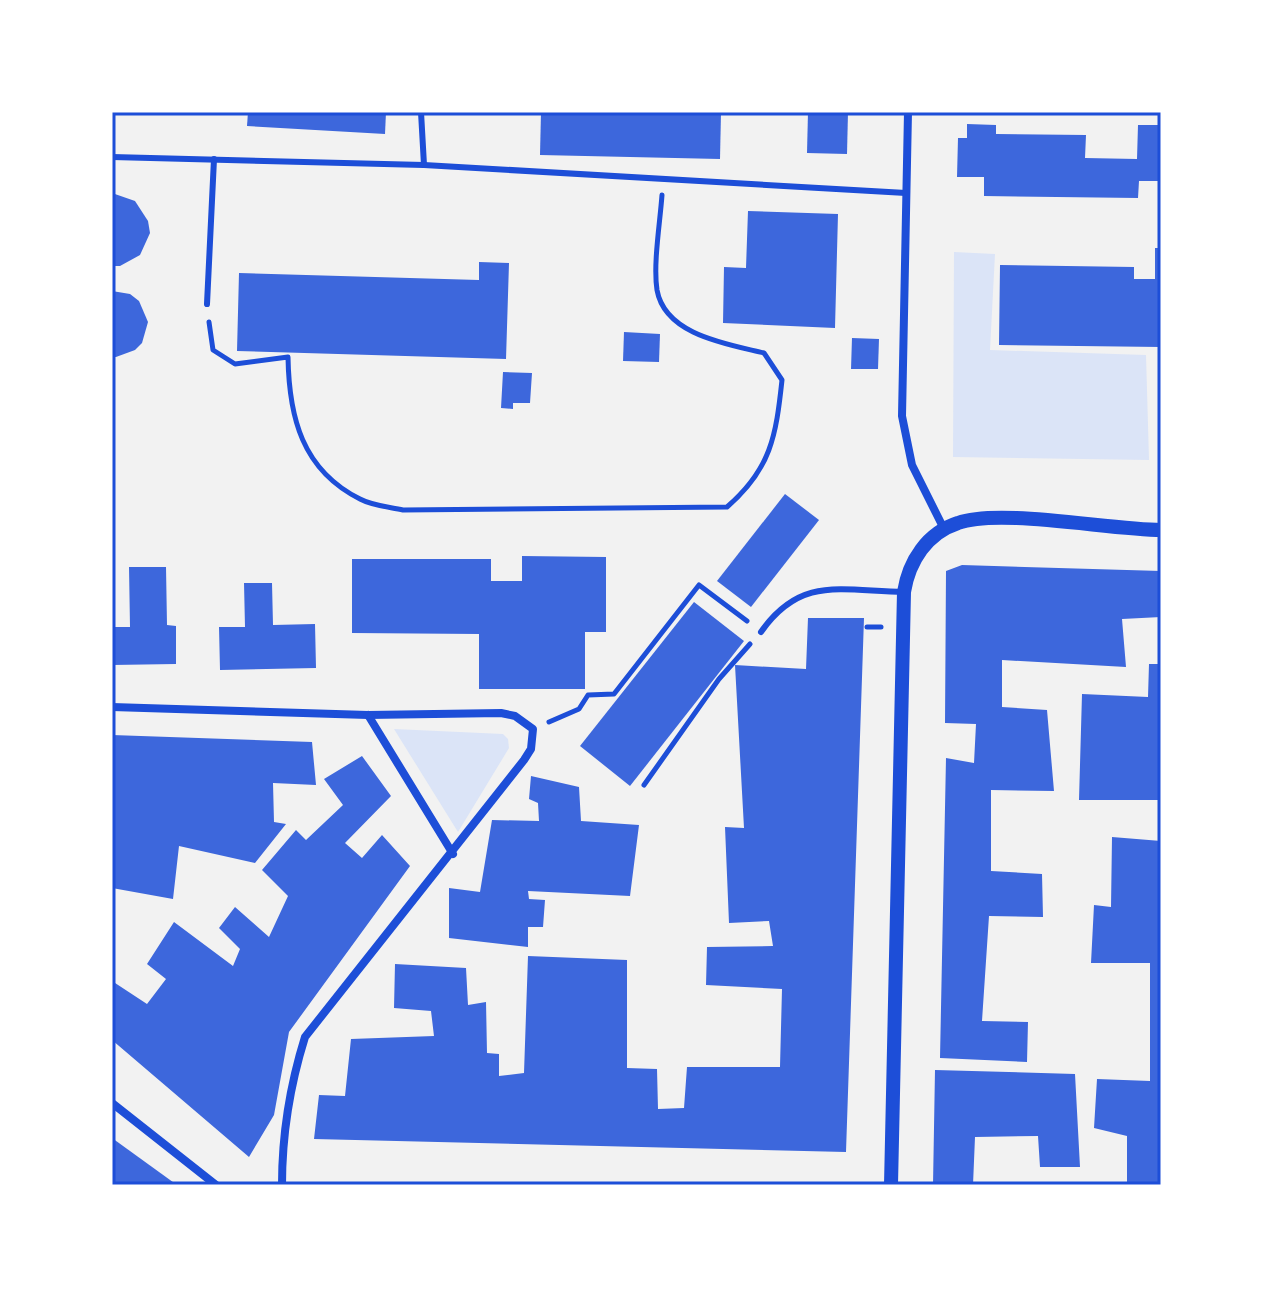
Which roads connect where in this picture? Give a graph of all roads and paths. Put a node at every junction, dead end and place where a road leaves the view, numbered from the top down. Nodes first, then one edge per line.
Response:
1 (421, 112) edge
2 (908, 112) edge
3 (112, 157) edge
4 (214, 159) junction
5 (424, 165) junction
6 (663, 178) junction
7 (906, 193) junction
8 (207, 304) joint
9 (944, 529) junction
10 (1161, 530) edge
11 (904, 592) junction
12 (761, 632) junction
13 (112, 707) edge
14 (368, 715) junction
15 (533, 729) junction
16 (644, 785) dead end
17 (453, 854) junction
18 (112, 1103) edge
19 (216, 1185) edge
20 (282, 1185) edge
21 (891, 1185) edge

1 - 5 lane
2 - 7 street
3 - 4 lane
4 - 5 lane
4 - 8 lane
5 - 6 lane
6 - 7 lane
6 - 8 path
7 - 9 street
9 - 10 street
9 - 11 street
11 - 12 lane
11 - 21 street
12 - 15 path
12 - 16 path
13 - 14 street
14 - 15 street
14 - 17 street
15 - 17 street
17 - 20 street
18 - 19 street

